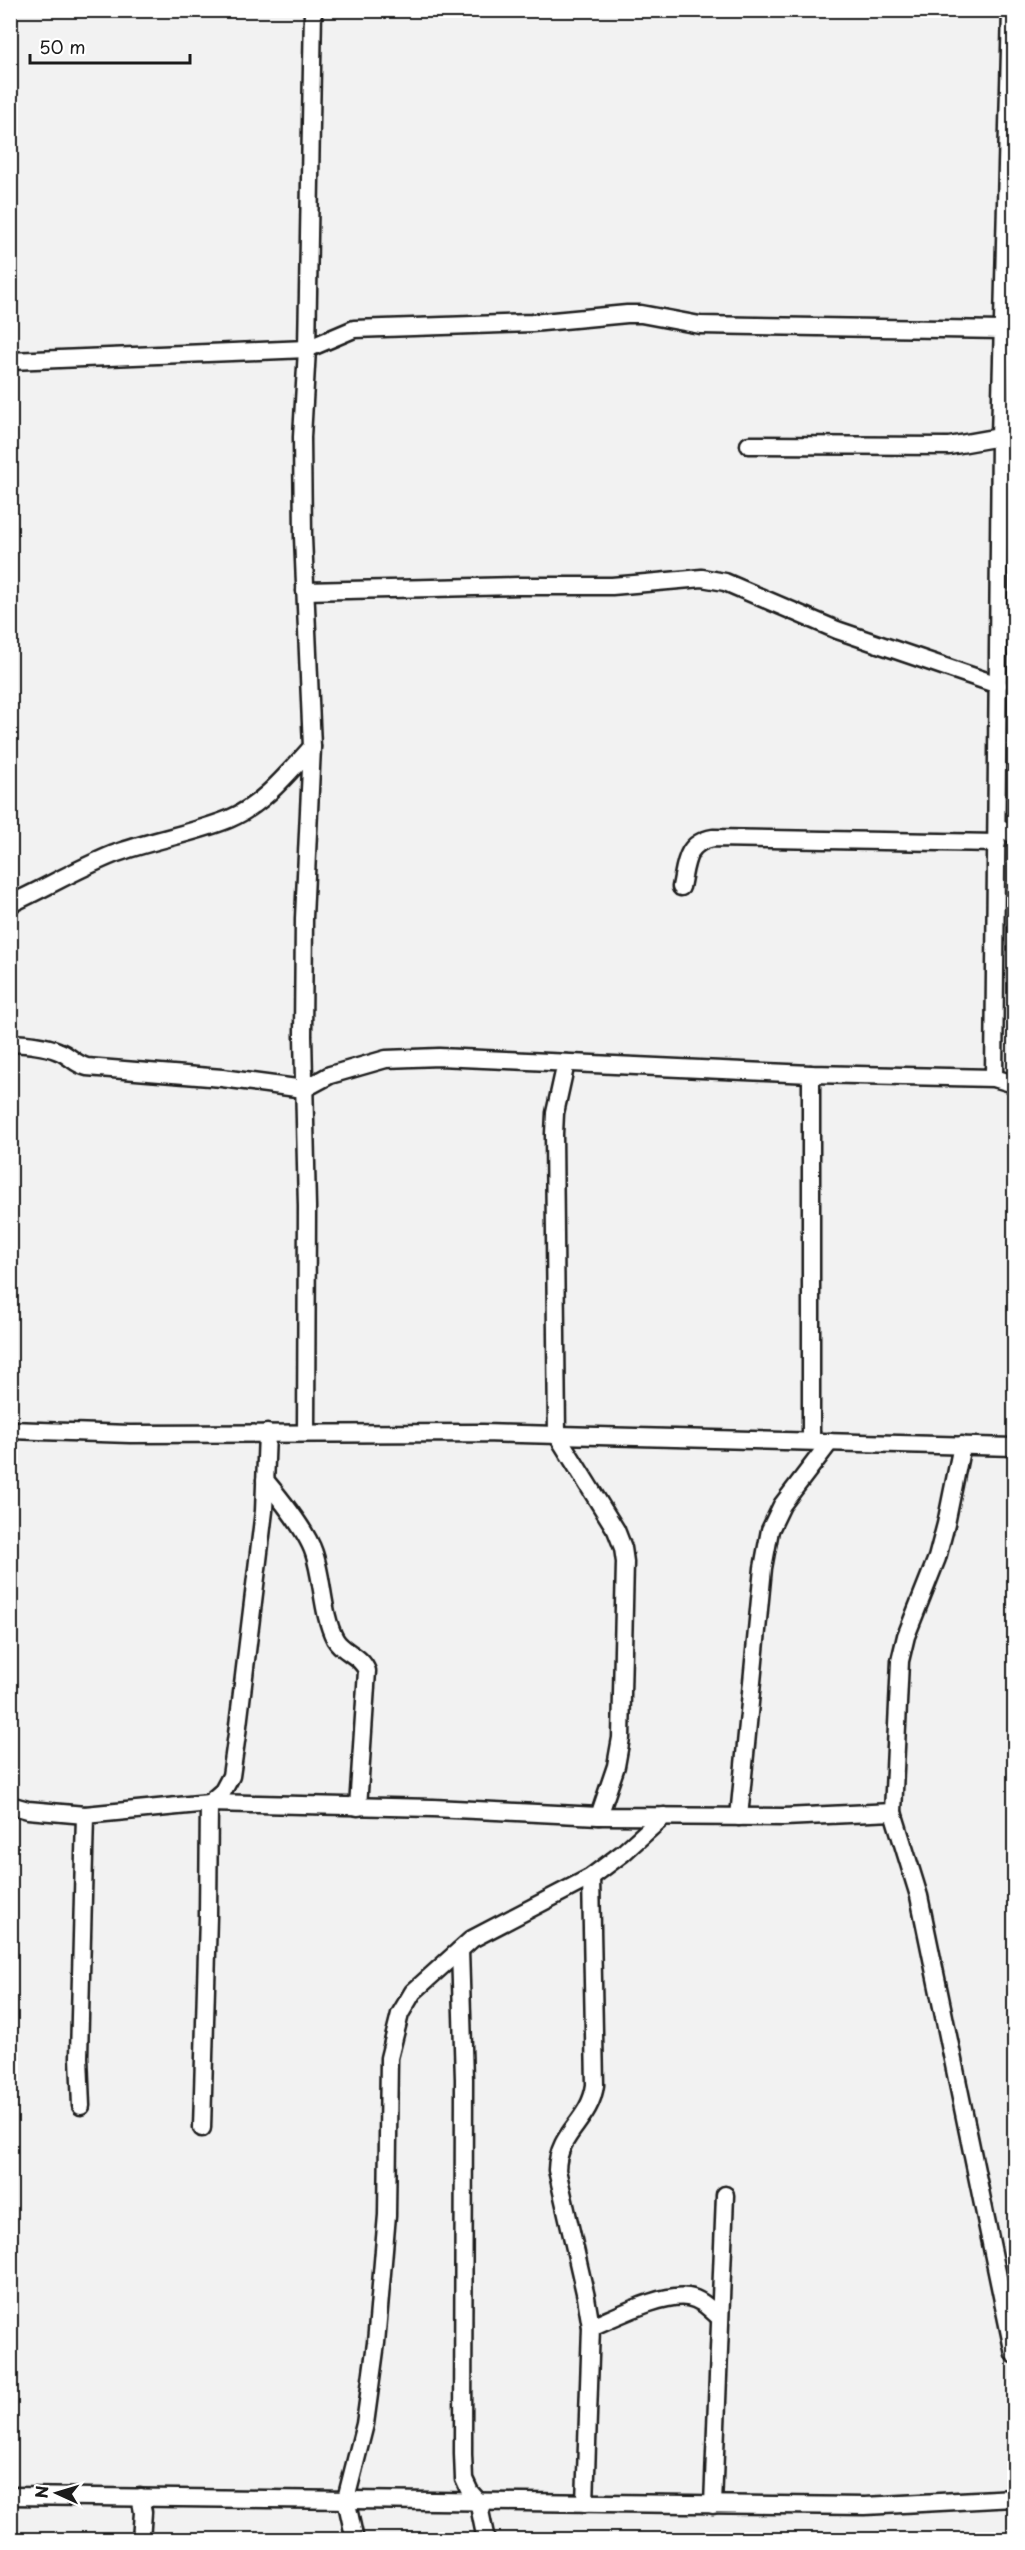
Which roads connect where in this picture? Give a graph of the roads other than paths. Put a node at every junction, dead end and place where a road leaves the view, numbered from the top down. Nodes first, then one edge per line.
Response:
1 (313, 10) edge
2 (1011, 10) edge
3 (1012, 74) edge
4 (1003, 330) junction
5 (307, 349) junction
6 (10, 362) edge
7 (1008, 390) edge
8 (1000, 437) junction
9 (749, 445) dead end
10 (305, 591) junction
11 (998, 685) junction
12 (312, 747) junction
13 (997, 834) junction
14 (1014, 835) edge
15 (681, 887) dead end
16 (10, 904) edge
17 (10, 1043) edge
18 (566, 1063) junction
19 (811, 1074) junction
20 (994, 1078) junction
21 (1014, 1083) edge
22 (304, 1089) junction
23 (10, 1430) edge
24 (267, 1433) junction
25 (306, 1433) junction
26 (557, 1435) junction
27 (811, 1441) junction
28 (830, 1442) junction
29 (962, 1445) junction
30 (1014, 1447) edge
31 (265, 1480) junction
32 (209, 1803) junction
33 (10, 1805) edge
34 (358, 1807) junction
35 (893, 1812) junction
36 (85, 1815) junction
37 (599, 1816) junction
38 (664, 1816) junction
39 (739, 1816) junction
40 (591, 1877) junction
41 (460, 1950) junction
42 (81, 2106) dead end
43 (202, 2128) dead end
44 (725, 2195) dead end
45 (1009, 2303) edge
46 (719, 2317) junction
47 (591, 2328) junction
48 (1014, 2354) edge
49 (10, 2496) edge
50 (140, 2497) junction
51 (1014, 2498) edge
52 (346, 2499) junction
53 (478, 2501) junction
54 (585, 2503) junction
55 (713, 2505) junction
56 (141, 2540) edge
57 (355, 2540) edge
58 (486, 2540) edge

1 - 5 street
2 - 3 street
3 - 4 street
4 - 5 street
4 - 7 street
5 - 6 street
5 - 10 street
7 - 8 street
8 - 9 street
8 - 11 street
10 - 11 street
10 - 12 street
11 - 13 street
12 - 16 street
12 - 22 street
13 - 14 street
13 - 15 street
13 - 20 street
17 - 22 street
18 - 19 street
18 - 22 street
18 - 26 street
19 - 20 street
19 - 27 street
20 - 21 street
22 - 25 street
23 - 24 street
24 - 25 street
24 - 31 street
25 - 26 street
26 - 27 street
26 - 37 street
27 - 28 street
28 - 29 street
28 - 39 street
29 - 30 street
29 - 35 street
31 - 32 street
31 - 34 street
32 - 34 street
32 - 36 street
32 - 43 street
33 - 36 street
34 - 37 street
35 - 39 street
35 - 45 street
36 - 42 street
37 - 38 street
38 - 39 street
38 - 40 street
40 - 41 street
40 - 47 street
41 - 52 street
41 - 53 street
44 - 46 street
45 - 48 street
46 - 47 street
46 - 55 street
47 - 54 street
49 - 50 street
50 - 52 street
50 - 56 street
51 - 55 street
52 - 53 street
52 - 57 street
53 - 54 street
53 - 58 street
54 - 55 street

